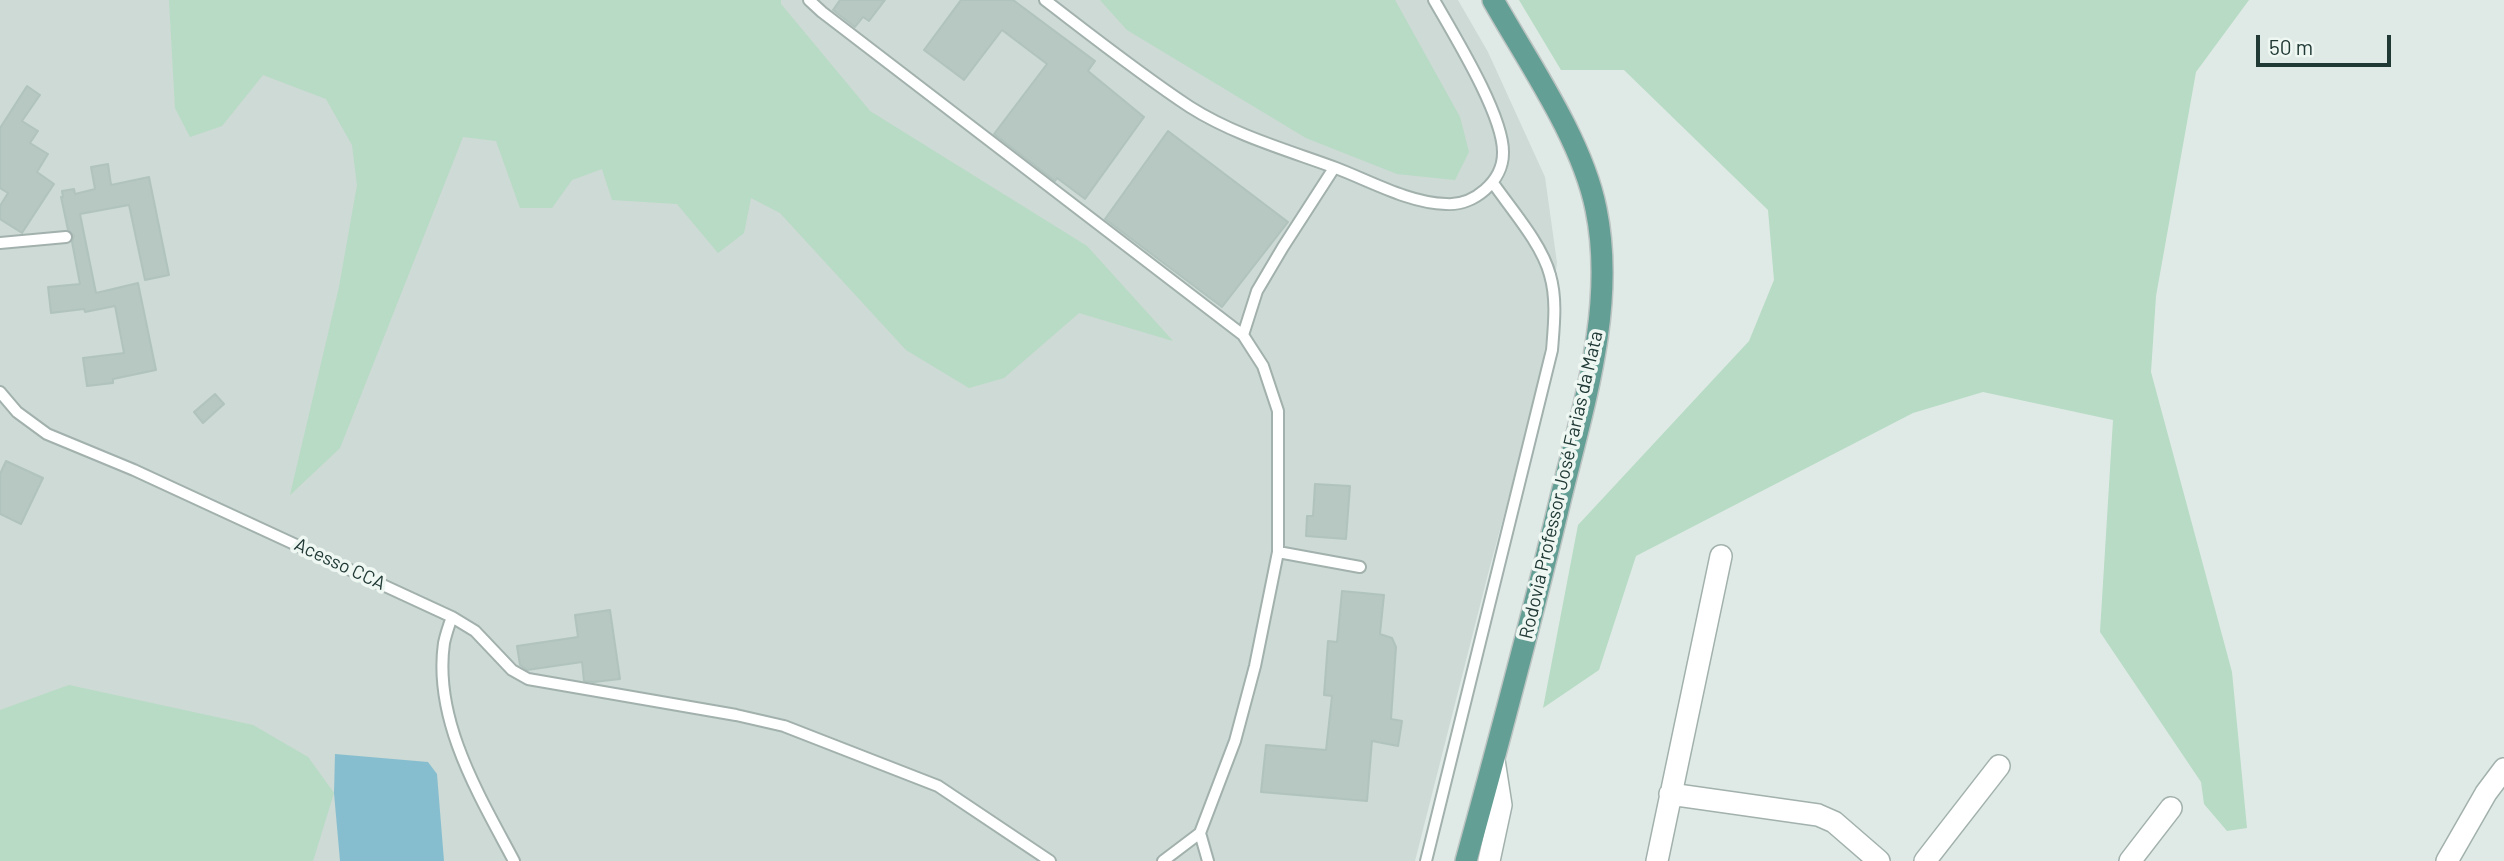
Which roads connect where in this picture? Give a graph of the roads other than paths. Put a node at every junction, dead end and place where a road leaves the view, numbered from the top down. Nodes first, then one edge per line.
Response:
1 (809, 0) edge
2 (1045, 0) edge
3 (1434, 0) edge
4 (1493, 0) edge
5 (1334, 168) junction
6 (1493, 183) junction
7 (66, 237) dead end
8 (0, 243) edge
9 (1243, 335) junction
10 (0, 392) edge
11 (1278, 552) junction
12 (1721, 556) dead end
13 (1360, 566) dead end
14 (452, 617) junction
15 (1494, 760) junction
16 (1999, 766) dead end
17 (2504, 769) edge
18 (1670, 794) junction
19 (2171, 808) dead end
20 (1200, 833) junction
21 (514, 861) edge
22 (1050, 861) edge
23 (1163, 861) edge
24 (1208, 861) edge
25 (1426, 861) edge
26 (1466, 861) edge
27 (1489, 861) edge
28 (1657, 861) edge
29 (1879, 861) edge
30 (1925, 861) edge
31 (2130, 861) edge
32 (2447, 861) edge

1 - 9 lane
2 - 5 lane
3 - 6 lane
4 - 15 main road, Rodovia Professor José Farias da Mata
5 - 6 lane
5 - 9 lane
6 - 25 lane
7 - 8 lane
9 - 11 lane
10 - 14 lane, Acesso CCA
11 - 13 lane
11 - 20 lane
12 - 18 street
14 - 21 lane
14 - 22 lane, Acesso CCA
15 - 26 main road, Rodovia Professor José Farias da Mata
15 - 27 street
16 - 30 street
17 - 32 street
18 - 28 street
18 - 29 street
19 - 31 street
20 - 23 lane
20 - 24 lane

